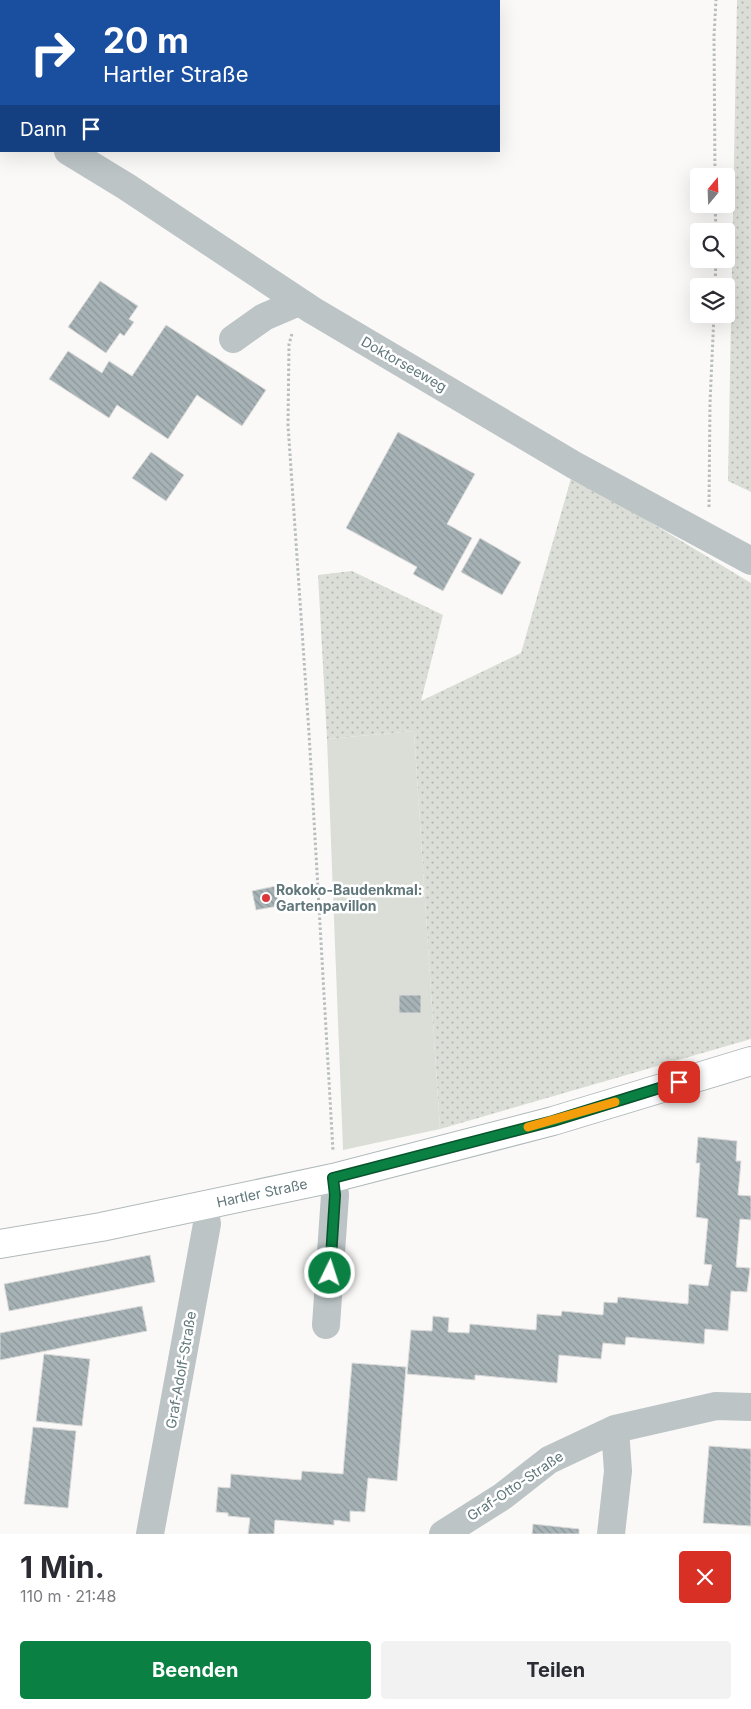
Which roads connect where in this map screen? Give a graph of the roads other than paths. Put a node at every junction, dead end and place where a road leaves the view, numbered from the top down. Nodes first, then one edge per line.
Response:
1 (70, 152) edge
2 (299, 302) junction
3 (233, 339) dead end
4 (751, 561) edge
5 (751, 1061) edge
6 (333, 1178) junction
7 (204, 1205) junction
8 (0, 1244) edge
9 (326, 1324) dead end
10 (751, 1407) edge
11 (615, 1429) junction
12 (150, 1534) edge
13 (443, 1534) edge
14 (611, 1534) edge

1 - 2 street, Doktorseeweg
2 - 3 street
2 - 4 street, Doktorseeweg
5 - 6 main road, Hartler Straße
6 - 7 main road, Hartler Straße
6 - 9 street
7 - 8 main road, Hartler Straße
7 - 12 street, Graf-Adolf-Straße
10 - 11 street, Graf-Otto-Straße
11 - 13 street, Graf-Otto-Straße
11 - 14 street

